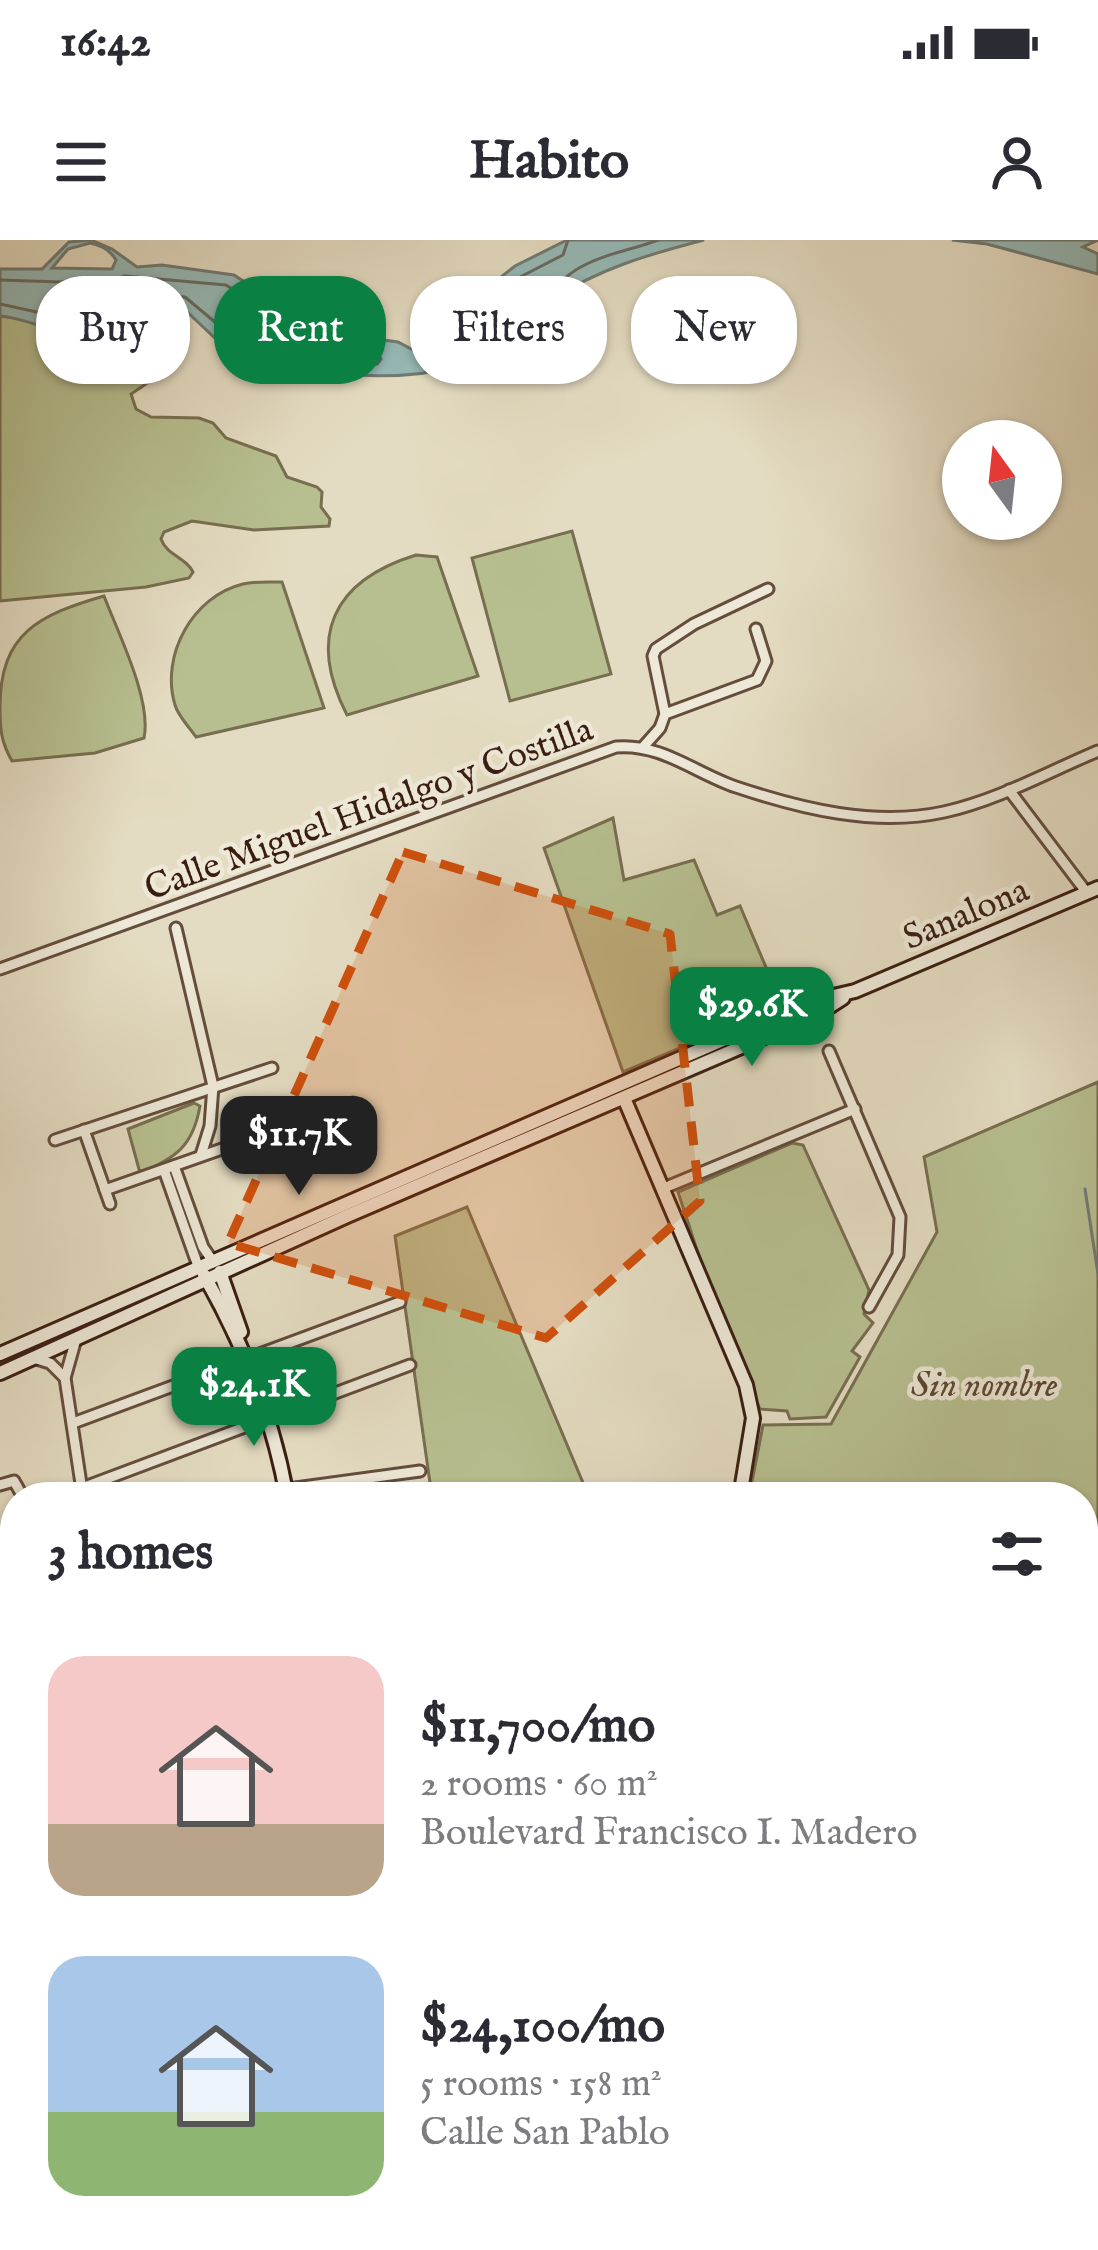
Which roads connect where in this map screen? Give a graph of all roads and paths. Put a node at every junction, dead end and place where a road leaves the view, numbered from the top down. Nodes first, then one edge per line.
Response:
1 (768, 589) dead end
2 (756, 629) dead end
3 (665, 714) junction
4 (660, 728) junction
5 (644, 746) junction
6 (1098, 751) edge
7 (664, 754) junction
8 (1009, 790) junction
9 (1093, 891) edge
10 (176, 928) dead end
11 (0, 969) edge
12 (733, 1043) junction
13 (829, 1051) dead end
14 (272, 1068) dead end
15 (214, 1086) junction
16 (624, 1098) junction
17 (352, 1103) dead end
18 (855, 1108) junction
19 (84, 1130) junction
20 (55, 1140) dead end
21 (201, 1155) junction
22 (169, 1168) junction
23 (664, 1188) junction
24 (105, 1190) junction
25 (110, 1204) dead end
26 (205, 1263) junction
27 (222, 1274) junction
28 (208, 1281) junction
29 (400, 1302) dead end
30 (869, 1307) dead end
31 (76, 1339) junction
32 (0, 1354) edge
33 (246, 1356) junction
34 (33, 1358) junction
35 (410, 1365) dead end
36 (0, 1372) edge
37 (65, 1378) junction
38 (270, 1419) junction
39 (73, 1423) junction
40 (419, 1471) dead end
41 (82, 1482) edge
42 (109, 1482) edge
43 (284, 1482) edge
44 (353, 1482) edge
45 (742, 1482) edge

1 - 3 street
2 - 3 street
3 - 4 street
4 - 5 street
4 - 7 street
5 - 7 street, Calle Miguel Hidalgo y Costilla
5 - 11 street, Calle Miguel Hidalgo y Costilla
6 - 8 street, Calle Miguel Hidalgo y Costilla
7 - 8 street, Calle Miguel Hidalgo y Costilla
8 - 9 street
9 - 12 main road, Sanalona
10 - 15 street
12 - 16 main road
12 - 26 main road
13 - 18 street
14 - 15 street
15 - 19 street
15 - 21 street
16 - 23 main road
16 - 27 main road
17 - 21 street
18 - 23 street
18 - 30 street
19 - 20 street
19 - 24 street
21 - 22 street
22 - 24 street
22 - 26 street
23 - 45 main road
24 - 25 street
26 - 27 main road
26 - 28 main road
26 - 32 main road
27 - 28 main road
27 - 33 main road
28 - 31 main road
28 - 33 main road
29 - 33 street
31 - 34 main road
31 - 37 street
33 - 38 main road
33 - 39 street
34 - 36 main road
34 - 37 street
35 - 38 street
37 - 39 street
38 - 42 street
38 - 43 main road
39 - 41 street
40 - 44 street

